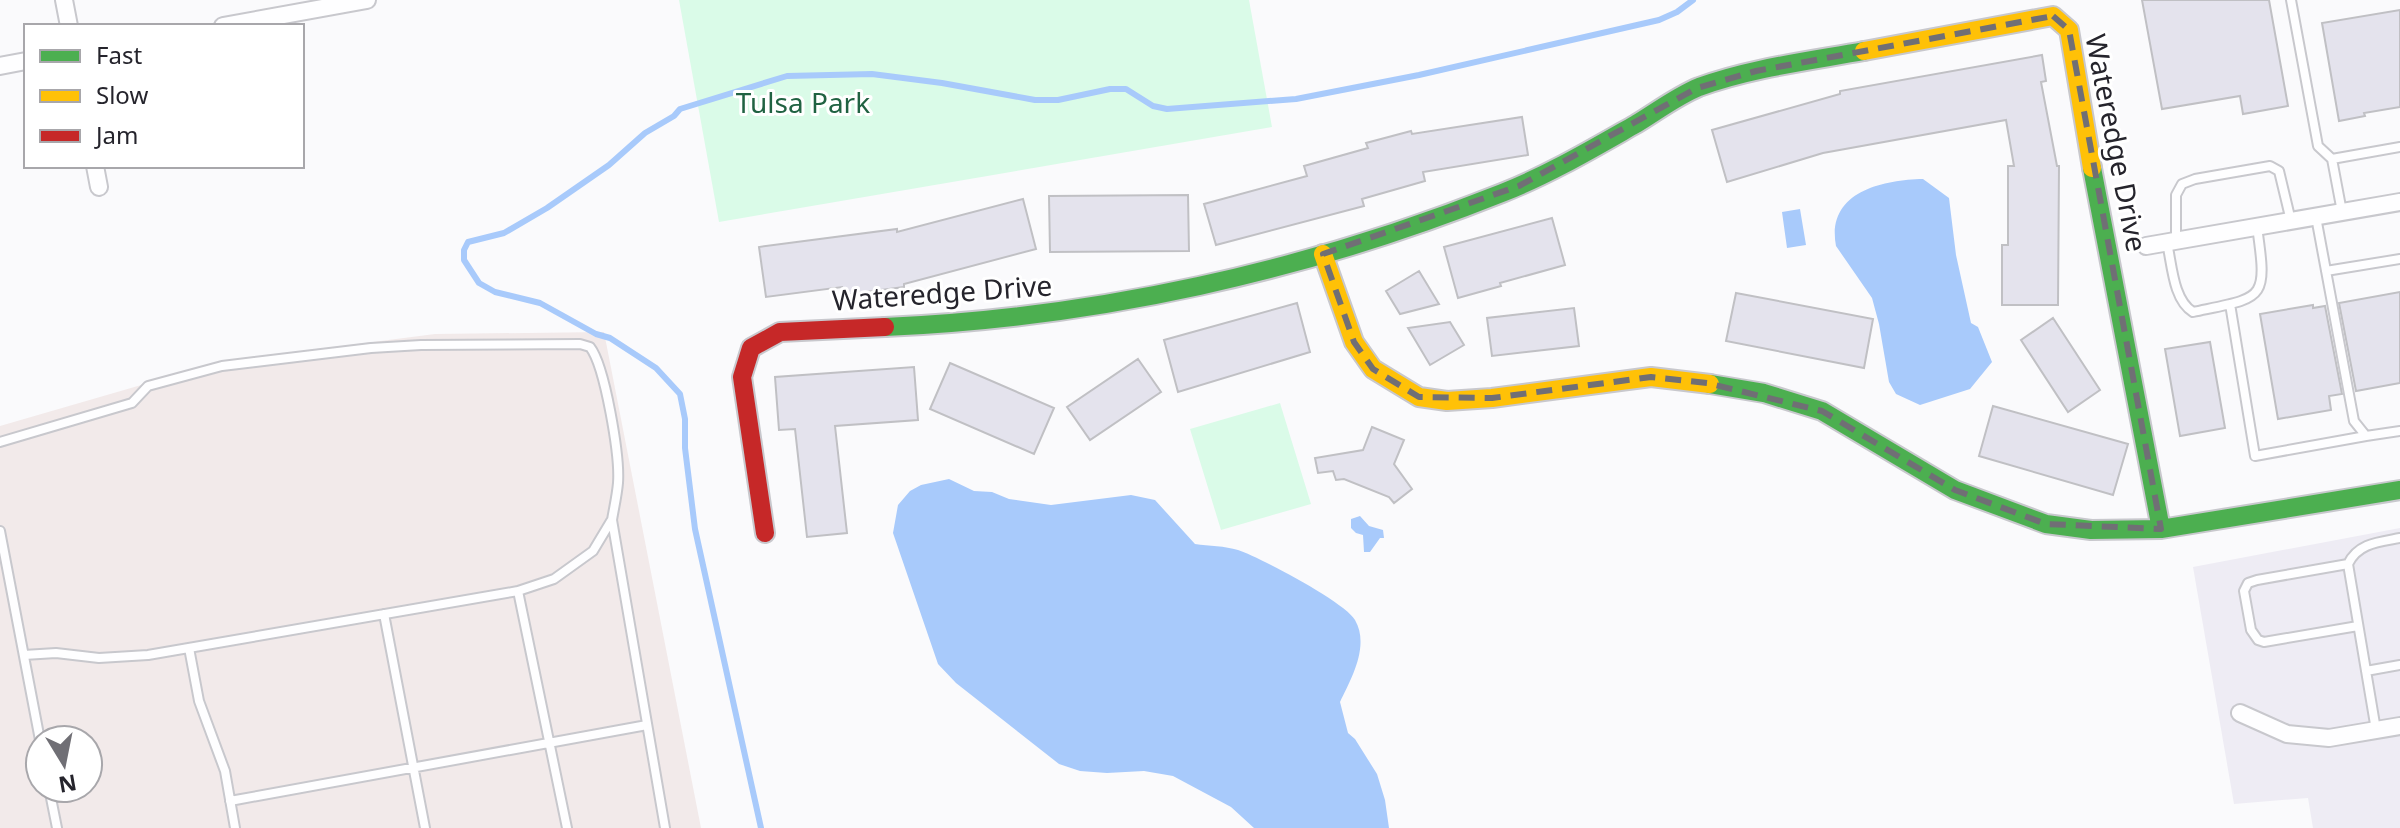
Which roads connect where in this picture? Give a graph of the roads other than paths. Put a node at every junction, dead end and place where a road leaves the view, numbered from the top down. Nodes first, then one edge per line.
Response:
1 (64, 0) edge
2 (367, 0) edge
3 (2291, 0) edge
4 (69, 24) edge
5 (234, 24) edge
6 (24, 61) edge
7 (0, 66) edge
8 (2400, 147) edge
9 (2332, 159) junction
10 (95, 168) edge
11 (99, 187) dead end
12 (2400, 202) edge
13 (2342, 212) junction
14 (2316, 217) junction
15 (2291, 221) junction
16 (2257, 227) junction
17 (2172, 242) junction
18 (2146, 246) dead end
19 (1323, 254) junction
20 (2400, 259) edge
21 (2326, 271) junction
22 (2230, 304) junction
23 (2400, 431) edge
24 (2366, 436) junction
25 (0, 442) edge
26 (2400, 490) edge
27 (612, 520) junction
28 (2161, 529) junction
29 (0, 531) edge
30 (765, 533) dead end
31 (2400, 538) edge
32 (2348, 564) junction
33 (518, 591) junction
34 (384, 614) junction
35 (2358, 626) junction
36 (189, 648) junction
37 (24, 655) junction
38 (2400, 665) edge
39 (2366, 671) junction
40 (2240, 713) dead end
41 (37, 724) edge
42 (647, 725) junction
43 (2400, 726) edge
44 (2376, 730) junction
45 (549, 743) junction
46 (413, 767) junction
47 (230, 801) junction
48 (52, 804) edge
49 (57, 828) edge
50 (235, 828) edge
51 (425, 828) edge
52 (567, 828) edge
53 (665, 828) edge

1 - 4 street
2 - 5 street
3 - 9 lane
6 - 7 street
8 - 9 lane
9 - 13 lane
10 - 11 street
12 - 13 street
13 - 14 street
14 - 15 street
14 - 21 lane
15 - 16 street
15 - 17 lane
16 - 17 street
16 - 22 lane
17 - 18 street
17 - 22 lane
19 - 28 street
19 - 28 street, Wateredge Drive
19 - 30 street, Wateredge Drive
20 - 21 lane
21 - 24 lane
22 - 24 lane
23 - 24 lane
25 - 27 lane
26 - 28 street
27 - 33 lane
27 - 42 lane
29 - 37 lane
31 - 32 lane
32 - 35 lane
32 - 35 lane
33 - 34 lane
33 - 45 lane
34 - 36 lane
34 - 46 lane
35 - 39 lane
36 - 37 lane
36 - 47 lane
37 - 41 lane
38 - 39 lane
39 - 44 lane
40 - 44 street
42 - 45 lane
42 - 53 lane
43 - 44 street
45 - 46 lane
45 - 52 lane
46 - 47 lane
46 - 51 lane
47 - 50 lane
48 - 49 lane

